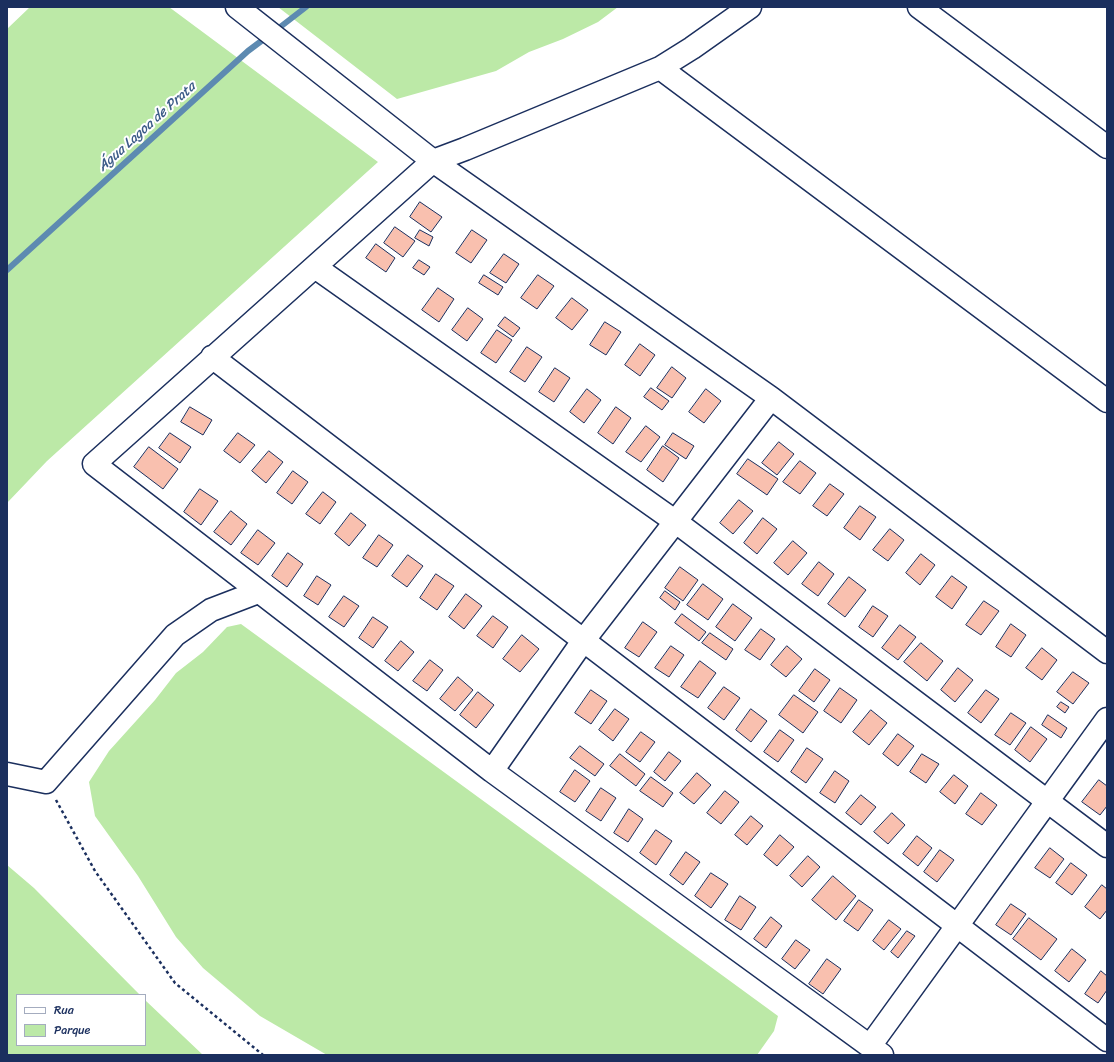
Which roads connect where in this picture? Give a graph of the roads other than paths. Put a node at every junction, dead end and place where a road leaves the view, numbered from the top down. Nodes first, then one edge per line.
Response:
1 (237, 7) edge
2 (750, 7) edge
3 (919, 7) edge
4 (660, 68) junction
5 (1107, 147) edge
6 (433, 161) junction
7 (315, 267) junction
8 (212, 357) junction
9 (770, 398) junction
10 (1107, 401) edge
11 (676, 522) junction
12 (258, 592) junction
13 (583, 641) junction
14 (1107, 652) edge
15 (1107, 718) edge
16 (492, 771) junction
17 (7, 774) edge
18 (1047, 800) junction
19 (1107, 846) edge
20 (959, 926) junction
21 (1107, 1040) edge
22 (876, 1050) edge

1 - 6 street
2 - 4 street
3 - 5 street
4 - 6 street
4 - 10 street
6 - 7 street
6 - 9 street
7 - 8 street
7 - 11 street
8 - 12 street
8 - 13 street
9 - 11 street
9 - 14 street
11 - 13 street
11 - 18 street
12 - 16 street
12 - 17 street
13 - 16 street
13 - 20 street
15 - 18 street
16 - 22 street
18 - 19 street
18 - 20 street
20 - 21 street
20 - 22 street

